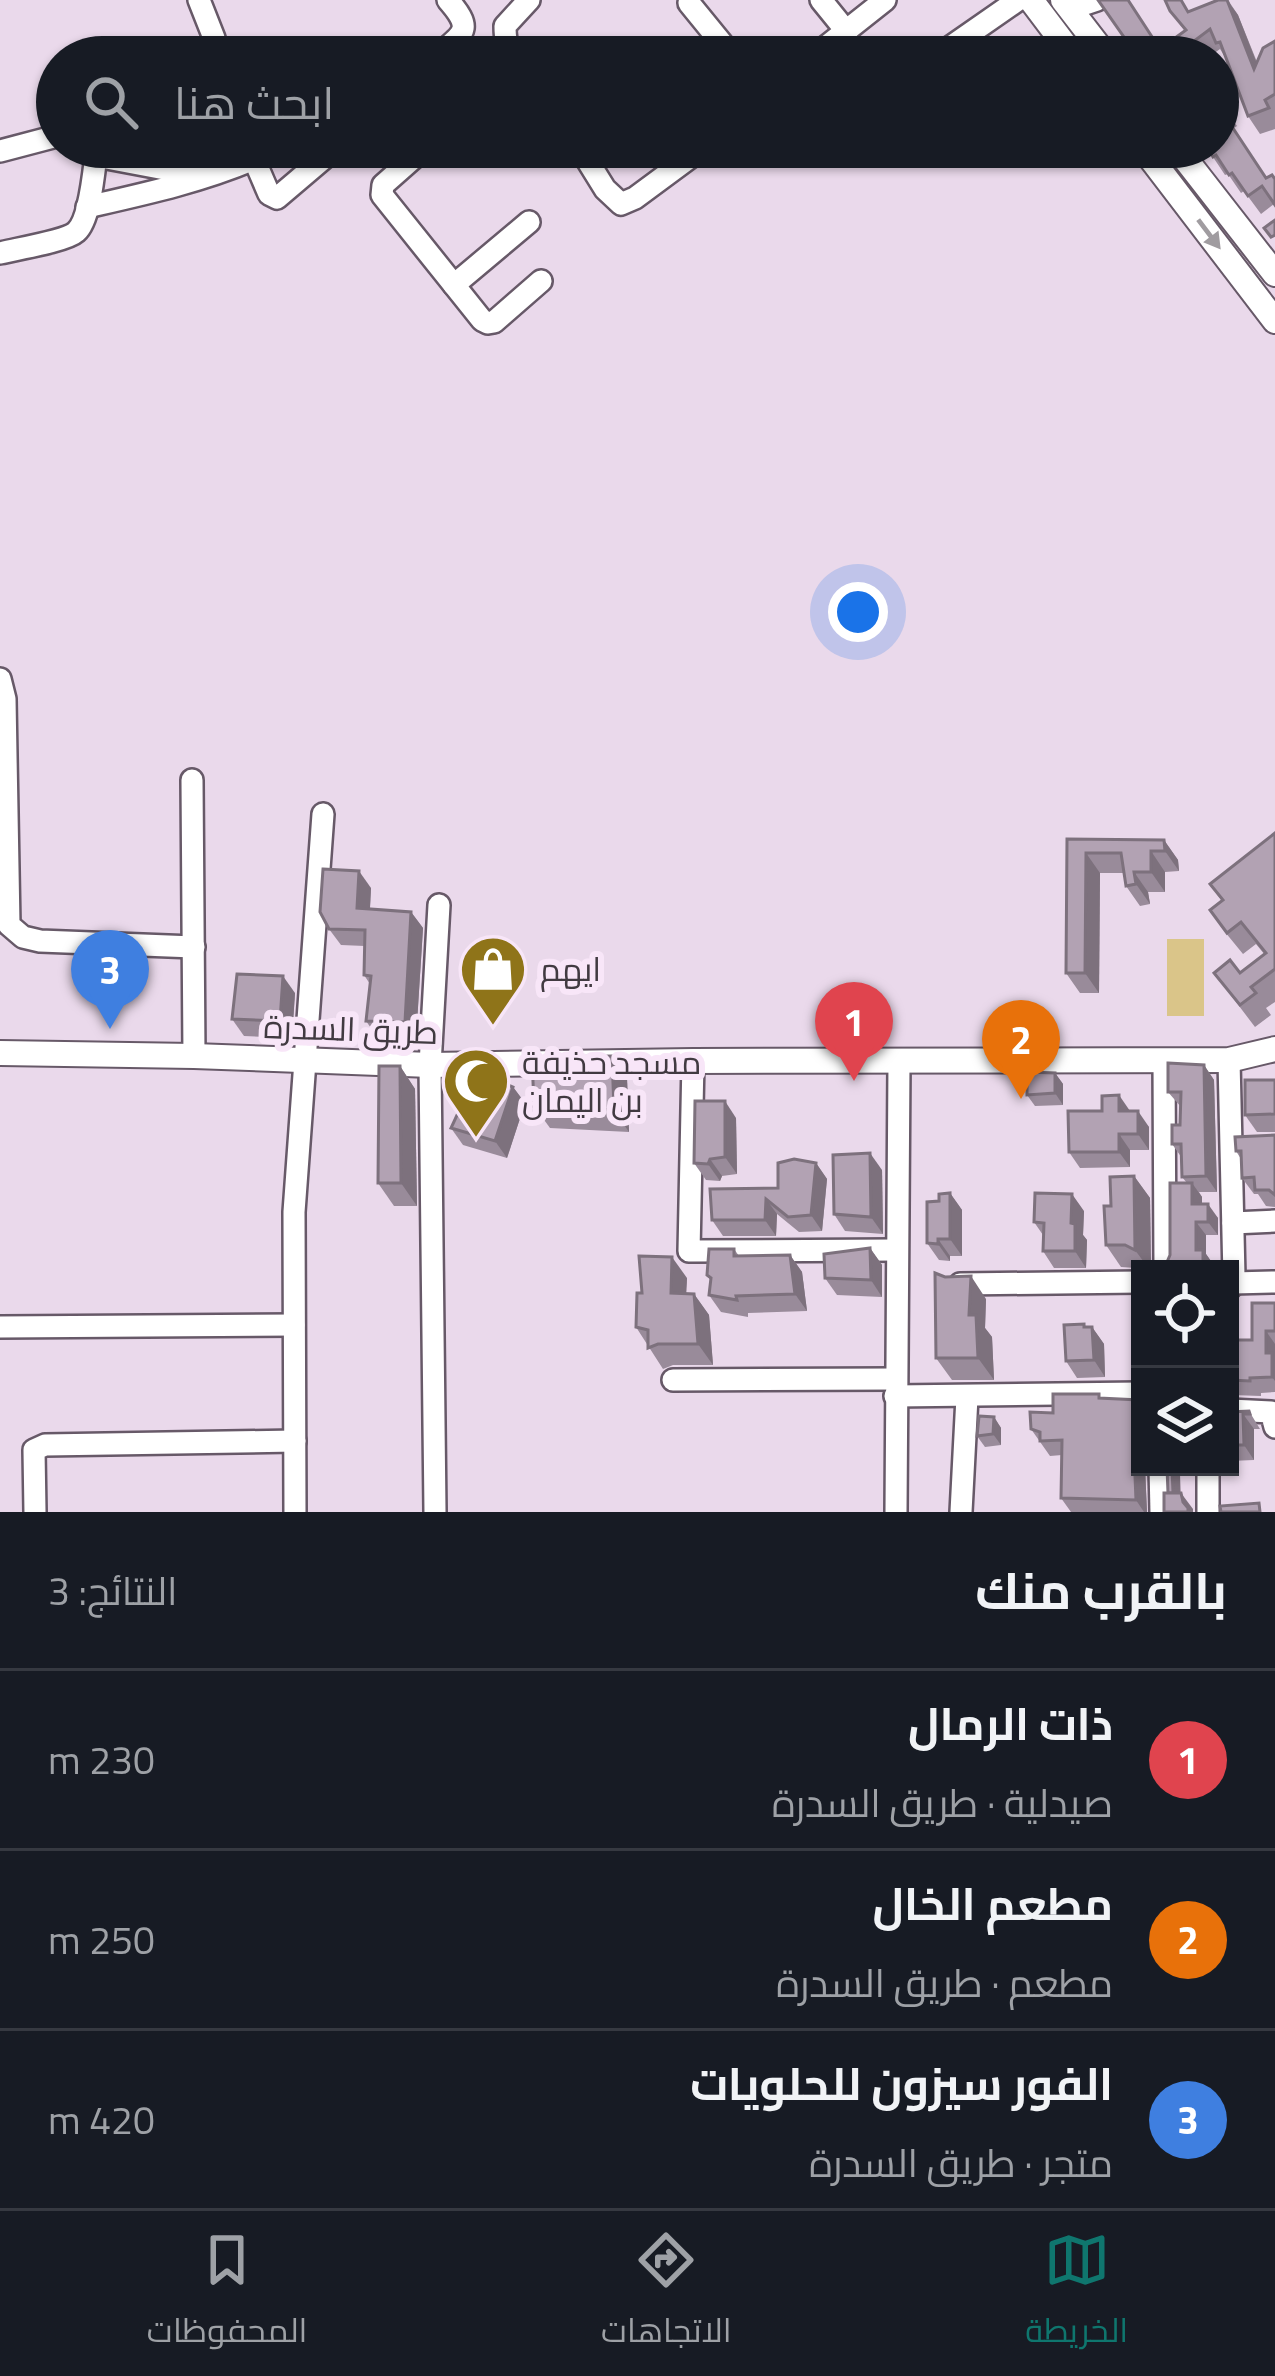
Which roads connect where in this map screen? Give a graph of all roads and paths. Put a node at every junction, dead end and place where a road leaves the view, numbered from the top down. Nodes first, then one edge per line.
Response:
1 (199, 0) edge
2 (448, 0) edge
3 (529, 0) edge
4 (821, 0) edge
5 (885, 0) edge
6 (1018, 0) edge
7 (1030, 0) edge
8 (1097, 0) edge
9 (689, 3) edge
10 (1066, 5) edge
11 (847, 32) junction
12 (213, 36) edge
13 (460, 36) edge
14 (505, 36) edge
15 (716, 36) edge
16 (842, 36) edge
17 (966, 36) edge
18 (1058, 36) edge
19 (1090, 36) edge
20 (36, 142) edge
21 (0, 151) edge
22 (93, 168) edge
23 (170, 168) edge
24 (224, 168) edge
25 (257, 168) edge
26 (312, 168) edge
27 (402, 168) edge
28 (592, 168) edge
29 (675, 168) edge
30 (1158, 168) edge
31 (1192, 168) edge
32 (209, 177) junction
33 (87, 207) junction
34 (530, 222) dead end
35 (0, 253) edge
36 (1275, 274) edge
37 (541, 280) dead end
38 (454, 285) junction
39 (1275, 321) edge
40 (0, 679) edge
41 (193, 780) dead end
42 (322, 814) dead end
43 (439, 905) dead end
44 (194, 947) junction
45 (1275, 1049) edge
46 (0, 1053) edge
47 (194, 1056) junction
48 (1229, 1060) junction
49 (692, 1061) junction
50 (1164, 1061) junction
51 (305, 1062) junction
52 (899, 1062) junction
53 (430, 1065) junction
54 (1275, 1221) edge
55 (1233, 1223) junction
56 (897, 1250) junction
57 (1165, 1260) edge
58 (1232, 1260) edge
59 (1131, 1282) edge
60 (1275, 1282) edge
61 (960, 1284) edge
62 (1239, 1285) edge
63 (294, 1325) junction
64 (0, 1327) edge
65 (673, 1380) dead end
66 (895, 1388) junction
67 (1131, 1394) edge
68 (967, 1397) junction
69 (1239, 1410) edge
70 (1275, 1427) edge
71 (295, 1442) junction
72 (1160, 1476) edge
73 (1208, 1476) edge
74 (35, 1512) edge
75 (295, 1512) edge
76 (435, 1512) edge
77 (896, 1512) edge
78 (961, 1512) edge
79 (1161, 1512) edge
80 (1208, 1512) edge

1 - 12 street
2 - 13 street
3 - 14 street
4 - 11 street
5 - 11 street
6 - 17 street
7 - 18 main road
8 - 10 street
9 - 15 street
10 - 19 main road
11 - 16 street
20 - 21 street
22 - 33 street
23 - 32 street
24 - 32 street
25 - 26 street
27 - 38 street
28 - 29 street
30 -> 39 main road
31 - 36 main road
32 - 33 street
33 - 35 street
34 - 38 street
37 - 38 street
40 - 44 street
41 - 44 street
42 - 51 street
43 - 53 street
44 - 47 street
45 - 48 main road, طريق السدرة
46 - 47 main road, طريق السدرة
47 - 51 main road, طريق السدرة
48 - 50 main road, طريق السدرة
48 - 55 street
49 - 52 main road, طريق السدرة
49 - 53 main road, طريق السدرة
49 - 56 street
50 - 52 main road, طريق السدرة
50 - 57 street
51 - 53 main road, طريق السدرة
51 - 63 street
52 - 56 street
53 - 76 street
54 - 55 street
55 - 58 street
56 - 66 street
59 - 61 street
60 - 62 street
63 - 64 street
63 - 71 street
65 - 66 street
66 - 68 street
66 - 77 street
67 - 68 street
68 - 78 street
69 - 70 street
71 - 74 street
71 - 75 street
72 - 79 street
73 - 80 street

